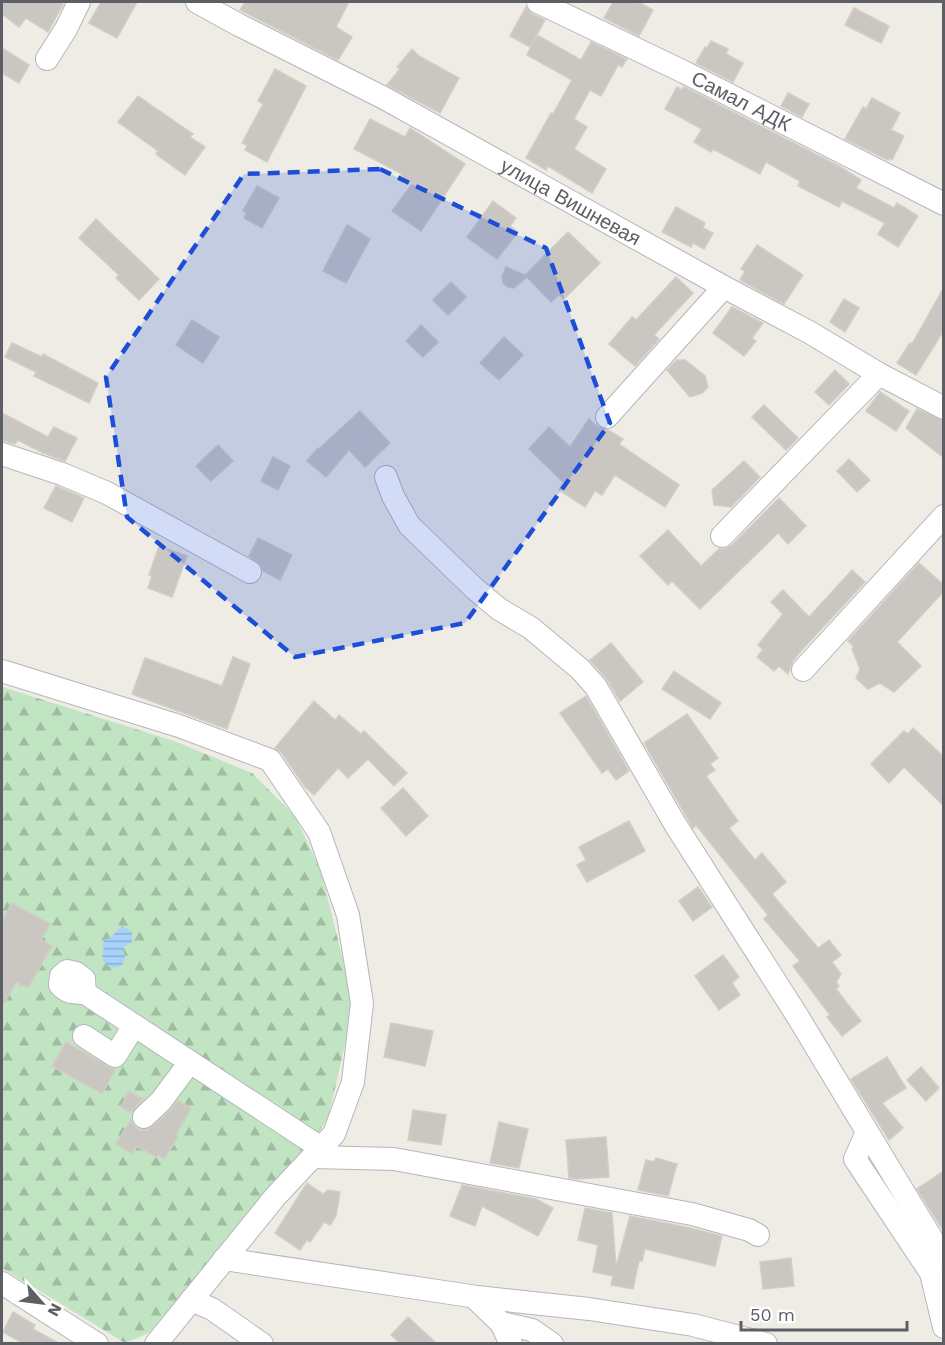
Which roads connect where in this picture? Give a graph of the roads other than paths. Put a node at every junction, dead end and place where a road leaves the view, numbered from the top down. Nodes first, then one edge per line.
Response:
1 (77, 2) edge
2 (197, 2) edge
3 (538, 2) edge
4 (47, 59) dead end
5 (944, 204) edge
6 (723, 286) junction
7 (879, 374) junction
8 (944, 408) edge
9 (607, 417) dead end
10 (2, 454) edge
11 (386, 477) dead end
12 (944, 516) edge
13 (722, 536) dead end
14 (250, 572) dead end
15 (803, 670) dead end
16 (2, 671) edge
17 (85, 993) dead end
18 (134, 1026) junction
19 (84, 1036) dead end
20 (190, 1062) junction
21 (144, 1117) dead end
22 (867, 1132) junction
23 (317, 1153) junction
24 (758, 1235) dead end
25 (224, 1259) junction
26 (944, 1259) edge
27 (2, 1283) edge
28 (474, 1297) junction
29 (191, 1300) junction
30 (501, 1323) junction
31 (944, 1327) edge
32 (97, 1344) edge
33 (156, 1344) edge
34 (262, 1344) edge
35 (511, 1344) edge
36 (552, 1344) edge
37 (766, 1344) edge

1 - 4 street
2 - 6 street, улица Вишневая
3 - 5 street, Самал АДК
6 - 7 street, улица Вишневая
6 - 9 street
7 - 8 street, улица Вишневая
7 - 13 street
10 - 14 street
11 - 22 street
12 - 15 street
16 - 23 street
17 - 18 street
18 - 19 street
18 - 20 street
20 - 21 street
20 - 23 street
22 - 26 street
22 - 31 street
23 - 24 street
23 - 25 street
25 - 28 street
25 - 29 street
27 - 32 street
28 - 30 street
28 - 37 street
29 - 33 street
29 - 34 street
30 - 35 street
30 - 36 street

